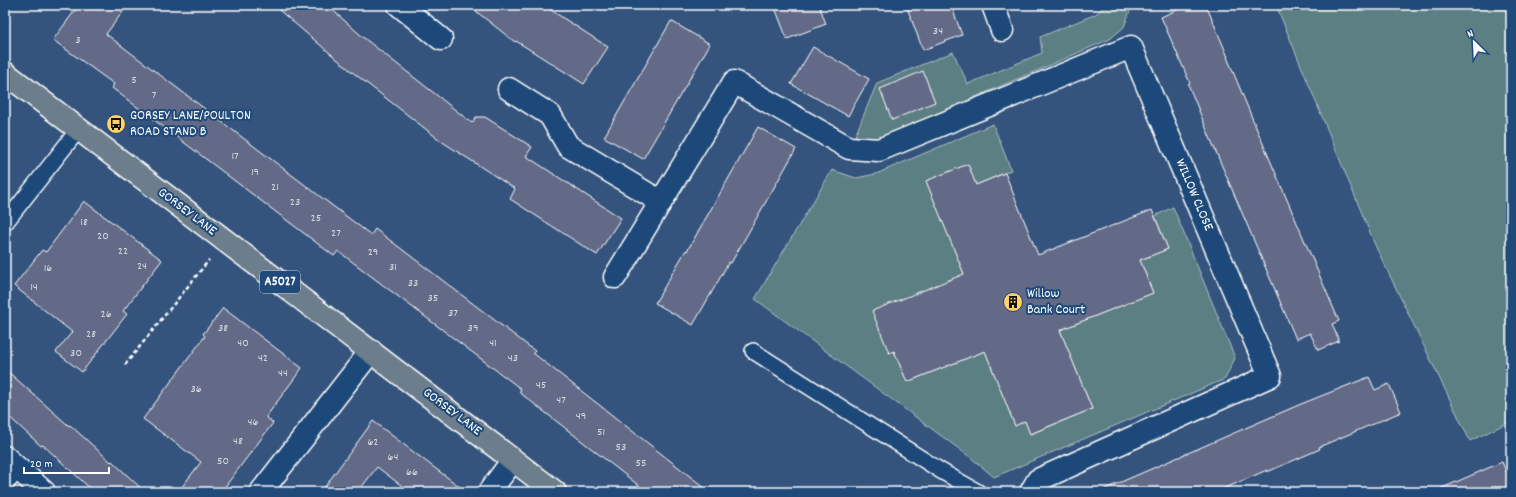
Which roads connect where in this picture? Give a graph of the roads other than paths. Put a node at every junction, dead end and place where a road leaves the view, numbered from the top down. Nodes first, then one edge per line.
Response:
1 (399, 5) edge
2 (993, 5) edge
3 (1002, 30) dead end
4 (441, 39) dead end
5 (5, 73) edge
6 (509, 89) dead end
7 (78, 130) junction
8 (661, 202) junction
9 (5, 223) edge
10 (615, 277) dead end
11 (371, 351) junction
12 (753, 351) dead end
13 (513, 460) junction
14 (10, 470) edge
15 (44, 492) edge
16 (261, 492) edge
17 (489, 492) edge
18 (555, 492) edge
19 (978, 492) edge
20 (1031, 492) edge

1 - 4 street
2 - 3 street
5 - 7 main road, GORSEY LANE / A5027
6 - 8 street
7 - 9 lane
7 - 11 main road, GORSEY LANE / A5027
8 - 10 street
8 - 20 street, WILLOW CLOSE
11 - 13 main road, GORSEY LANE / A5027
11 - 16 street
12 - 19 lane
13 - 17 street
13 - 18 main road, GORSEY LANE / A5027
14 - 15 street

